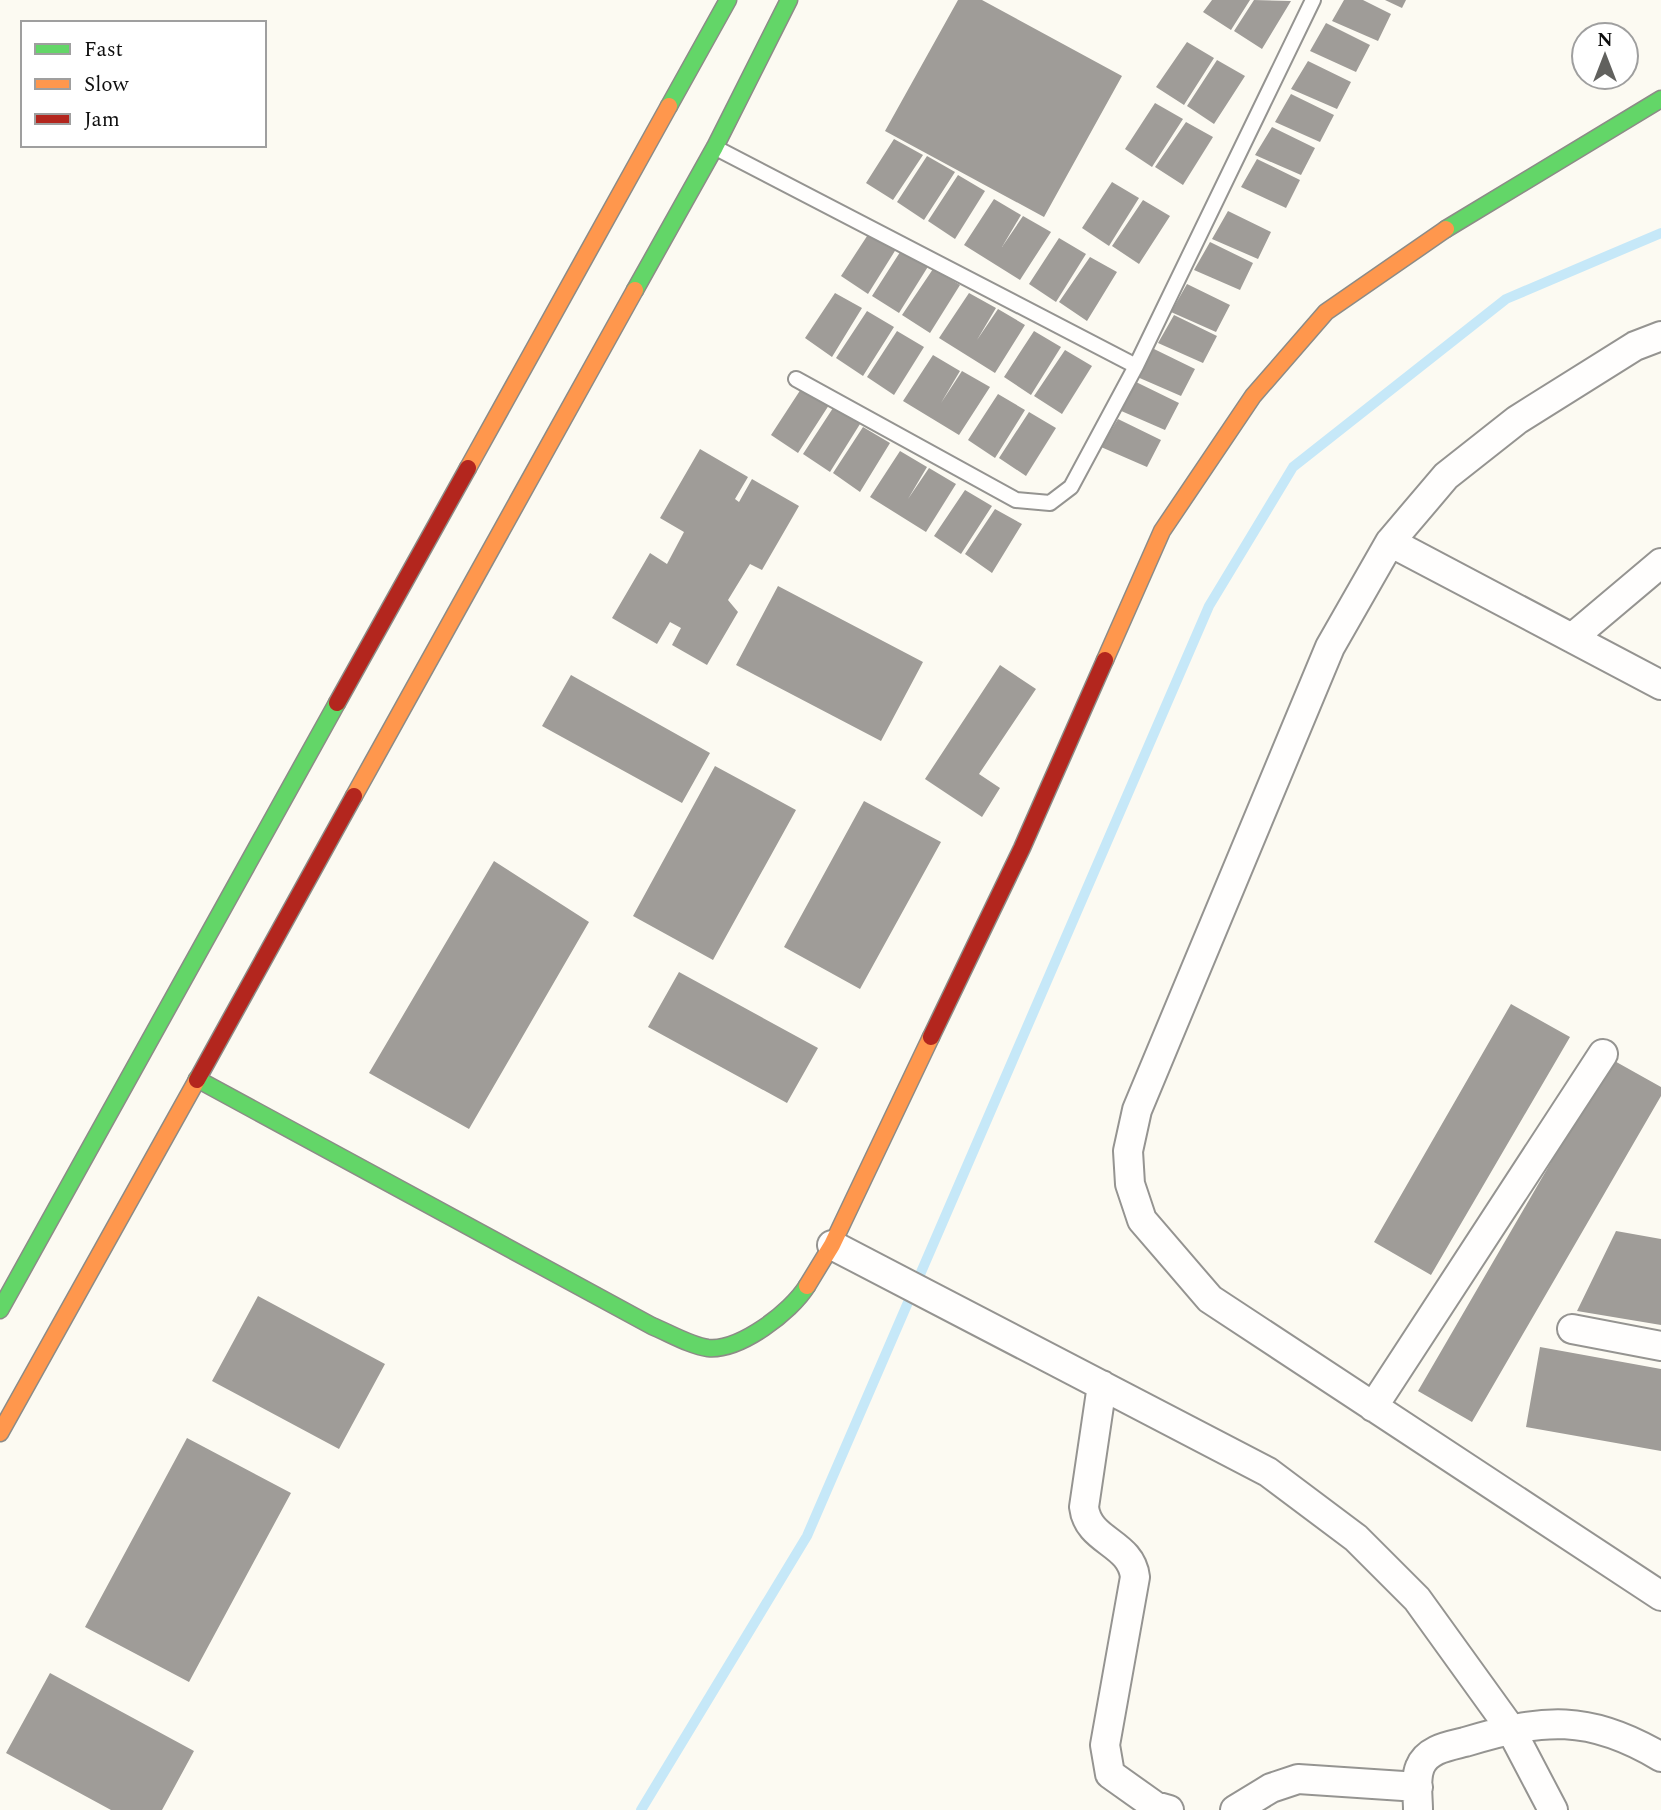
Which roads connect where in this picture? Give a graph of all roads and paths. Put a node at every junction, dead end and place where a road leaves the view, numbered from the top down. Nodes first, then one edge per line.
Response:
1 (728, 0) edge
2 (789, 0) edge
3 (1313, 0) edge
4 (1661, 99) edge
5 (715, 147) junction
6 (1661, 336) edge
7 (1136, 366) junction
8 (796, 379) dead end
9 (1390, 542) junction
10 (1661, 563) edge
11 (1572, 638) junction
12 (1661, 685) edge
13 (1603, 1054) dead end
14 (197, 1079) junction
15 (832, 1245) junction
16 (0, 1310) edge
17 (1572, 1329) dead end
18 (1661, 1346) edge
19 (1102, 1385) junction
20 (1373, 1407) junction
21 (0, 1433) edge
22 (1661, 1596) edge
23 (1510, 1728) junction
24 (1661, 1757) edge
25 (1418, 1799) edge
26 (1169, 1810) edge
27 (1235, 1810) edge
28 (1553, 1810) edge

1 - 16 main road
2 - 5 main road
3 - 7 lane
4 - 15 main road
5 - 7 lane
5 - 14 main road
6 - 9 street
7 - 8 lane
9 - 11 street
9 - 20 street
10 - 11 street
11 - 12 street
13 - 20 street
14 - 15 main road
14 - 21 main road
15 - 19 street
17 - 18 street
19 - 23 street
19 - 26 street
20 - 22 street
23 - 24 street
23 - 25 street
23 - 28 street
25 - 27 street

